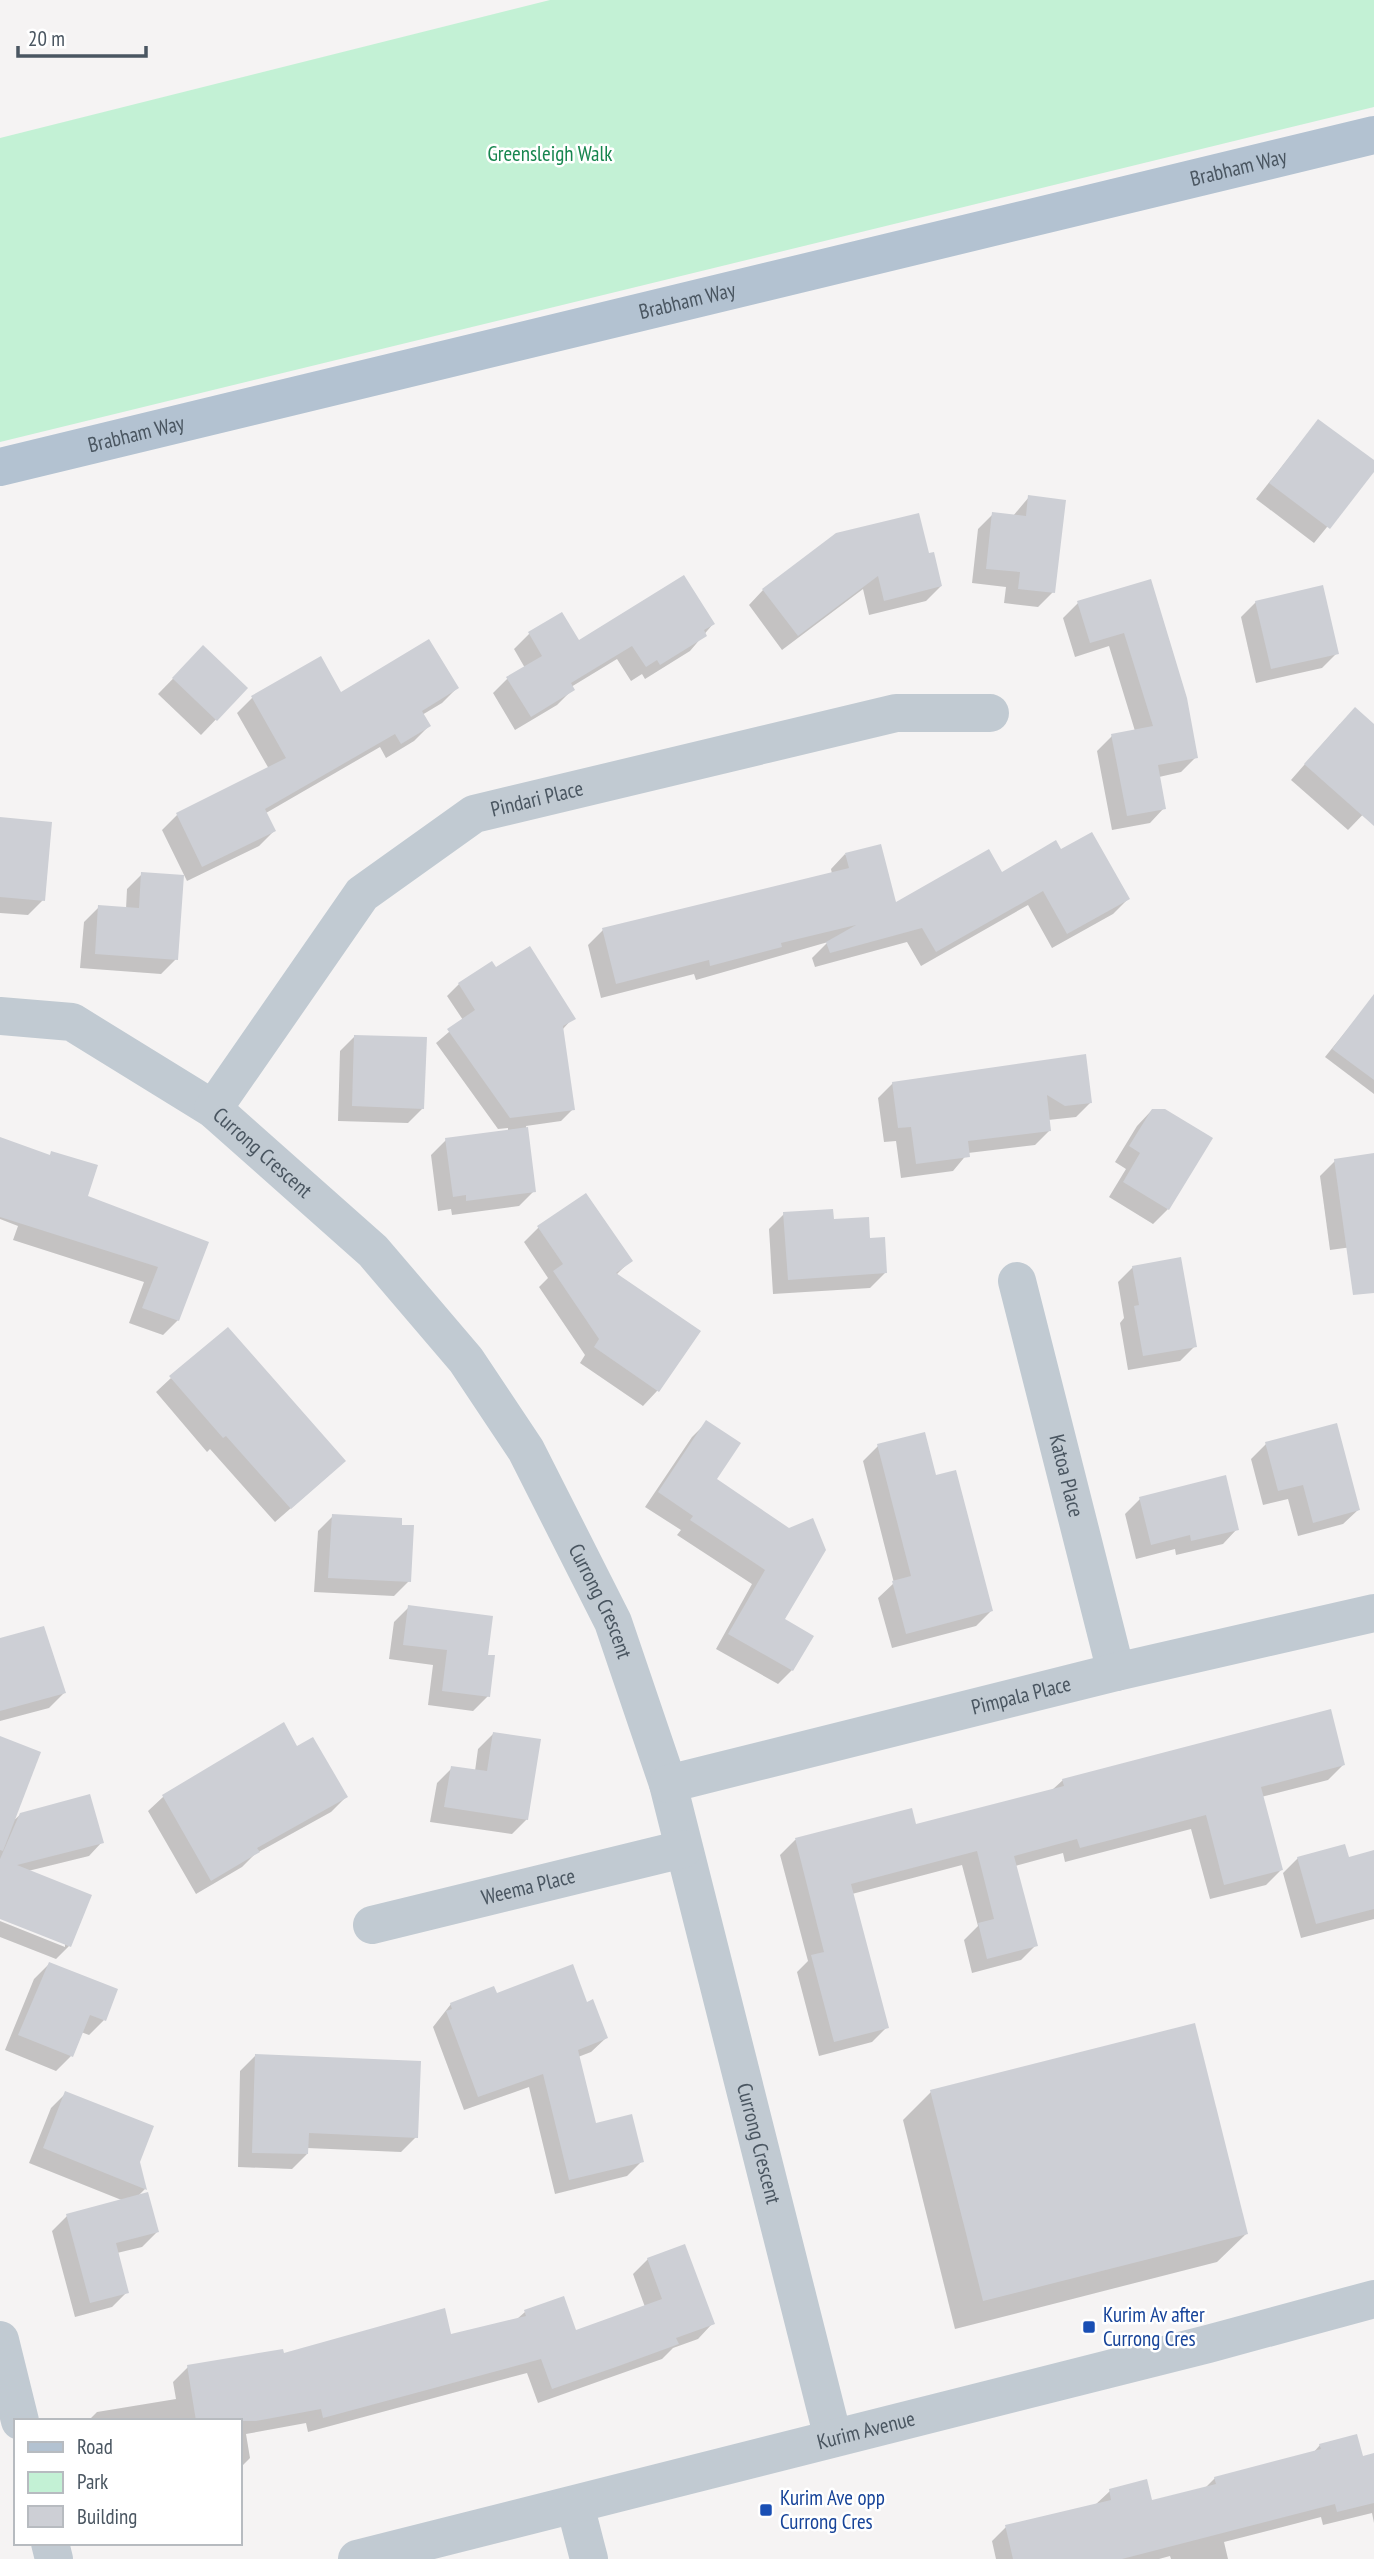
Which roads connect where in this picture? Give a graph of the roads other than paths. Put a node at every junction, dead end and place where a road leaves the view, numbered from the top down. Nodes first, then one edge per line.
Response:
1 (1374, 135) edge
2 (0, 467) edge
3 (990, 713) dead end
4 (0, 1016) edge
5 (213, 1109) junction
6 (1017, 1281) dead end
7 (1374, 1613) edge
8 (1116, 1672) junction
9 (668, 1784) junction
10 (683, 1849) junction
11 (372, 1924) dead end
12 (1374, 2299) edge
13 (0, 2340) edge
14 (20, 2419) edge
15 (833, 2438) junction
16 (575, 2505) junction
17 (357, 2559) edge
18 (589, 2559) edge

1 - 2 main road, Brabham Way
3 - 5 street, Pindari Place
4 - 5 street, Currong Crescent
5 - 9 street, Currong Crescent
6 - 8 street, Katoa Place
7 - 8 street, Pimpala Place
8 - 9 street, Pimpala Place
9 - 10 street, Currong Crescent
10 - 11 street, Weema Place
10 - 15 street, Currong Crescent
12 - 15 street, Kurim Avenue
13 - 14 street
15 - 16 street, Kurim Avenue
16 - 17 street, Kurim Avenue
16 - 18 street

